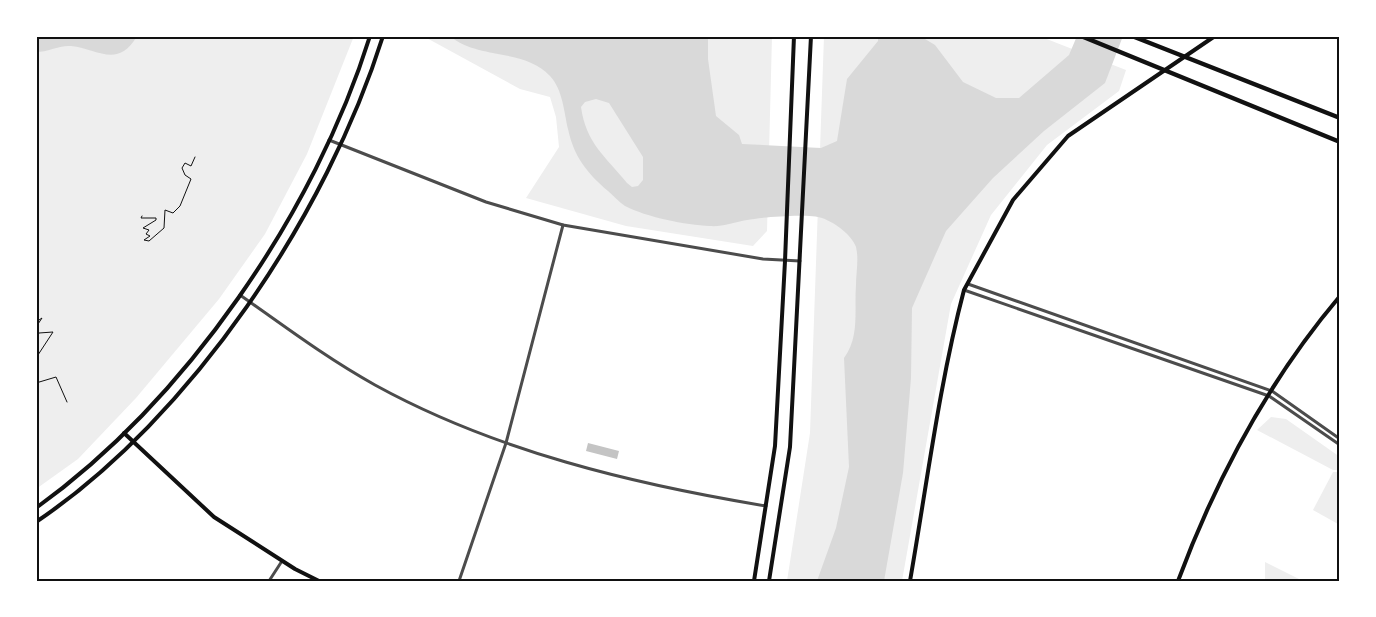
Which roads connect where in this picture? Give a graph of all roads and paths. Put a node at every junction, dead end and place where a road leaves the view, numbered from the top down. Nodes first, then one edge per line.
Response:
1 (370, 36) edge
2 (383, 36) edge
3 (794, 36) edge
4 (811, 36) edge
5 (1081, 36) edge
6 (1132, 36) edge
7 (1215, 36) edge
8 (1184, 56) junction
9 (1166, 70) junction
10 (1340, 118) edge
11 (329, 140) junction
12 (1340, 142) edge
13 (340, 145) junction
14 (195, 157) dead end
15 (142, 216) dead end
16 (562, 225) junction
17 (786, 261) junction
18 (801, 261) junction
19 (968, 284) junction
20 (964, 290) junction
21 (239, 295) junction
22 (1340, 296) edge
23 (250, 302) junction
24 (36, 322) edge
25 (36, 327) edge
26 (36, 337) edge
27 (36, 358) edge
28 (36, 383) edge
29 (1272, 391) junction
30 (1269, 396) junction
31 (67, 402) dead end
32 (124, 433) junction
33 (1340, 439) edge
34 (133, 442) junction
35 (506, 442) junction
36 (1340, 445) edge
37 (767, 506) junction
38 (36, 508) edge
39 (36, 522) edge
40 (282, 560) junction
41 (269, 581) edge
42 (319, 581) edge
43 (459, 581) edge
44 (754, 581) edge
45 (769, 581) edge
46 (910, 581) edge
47 (1178, 581) edge

1 - 11 main road
2 - 13 main road
3 - 17 main road
4 - 18 main road
5 - 9 highway
6 - 8 highway
7 - 8 main road
8 - 9 main road
8 - 10 highway
9 - 12 highway
9 - 19 main road
11 - 13 street
11 - 21 main road
13 - 16 street
13 - 23 main road
14 - 15 path
16 - 17 street
16 - 35 street
17 - 18 street
17 - 37 main road
18 - 45 main road
19 - 20 main road
19 - 29 street
20 - 30 street
20 - 46 main road
21 - 23 street
21 - 32 main road
22 - 29 main road
23 - 34 main road
23 - 35 street
24 - 25 path
26 - 27 path
28 - 31 path
29 - 30 main road
29 - 33 street
30 - 36 street
30 - 47 main road
32 - 34 main road
32 - 38 main road
34 - 39 main road
34 - 40 main road
35 - 37 street
35 - 43 street
37 - 44 main road
40 - 41 street
40 - 42 main road

